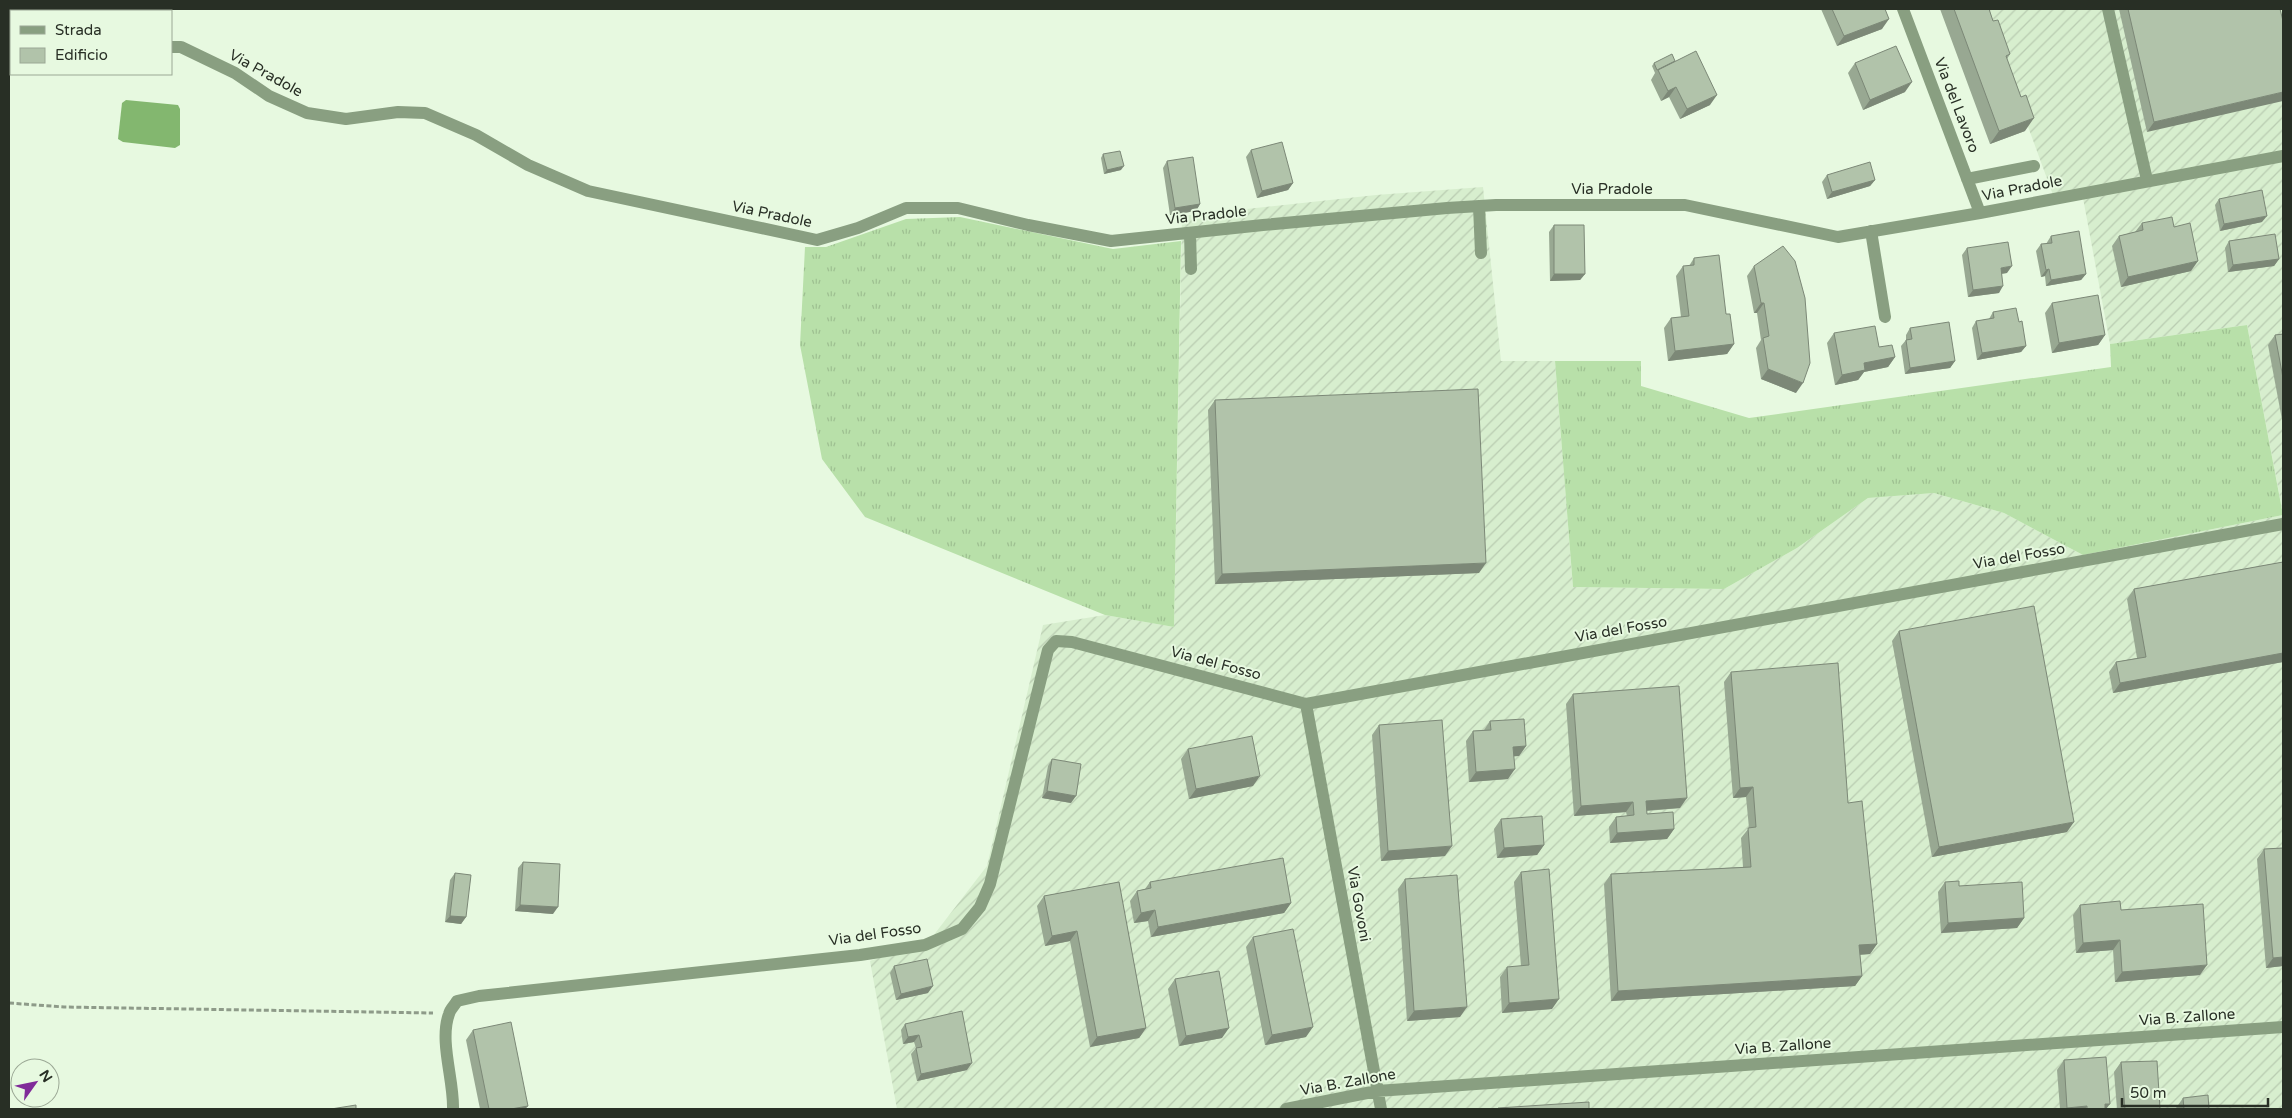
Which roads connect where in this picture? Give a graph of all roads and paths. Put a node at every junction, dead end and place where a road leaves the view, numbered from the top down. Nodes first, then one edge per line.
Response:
1 (1904, 9) edge
2 (2108, 9) edge
3 (172, 47) edge
4 (2283, 156) edge
5 (2034, 166) dead end
6 (1967, 179) junction
7 (2147, 180) junction
8 (1479, 206) junction
9 (1980, 213) junction
10 (1871, 231) junction
11 (1190, 233) junction
12 (1481, 253) dead end
13 (1191, 270) dead end
14 (1885, 317) dead end
15 (2283, 524) edge
16 (1306, 704) junction
17 (9, 1003) edge
18 (449, 1014) junction
19 (2283, 1027) edge
20 (1377, 1091) junction
21 (453, 1109) edge
22 (1286, 1109) edge
23 (1381, 1109) edge

1 - 6 street, Via del Lavoro
2 - 7 street
3 - 11 street, Via Pradole
4 - 7 street, Via Pradole
5 - 6 street
6 - 9 street, Via del Lavoro
7 - 9 street, Via Pradole
8 - 10 street, Via Pradole
8 - 11 street, Via Pradole
8 - 12 street
9 - 10 street, Via Pradole
10 - 14 street
11 - 13 street
15 - 16 street, Via del Fosso
16 - 18 street, Via del Fosso
16 - 20 street, Via Govoni
17 - 18 path
18 - 21 street
19 - 20 street, Via B. Zallone
20 - 22 street, Via B. Zallone
20 - 23 street, Via Govoni

